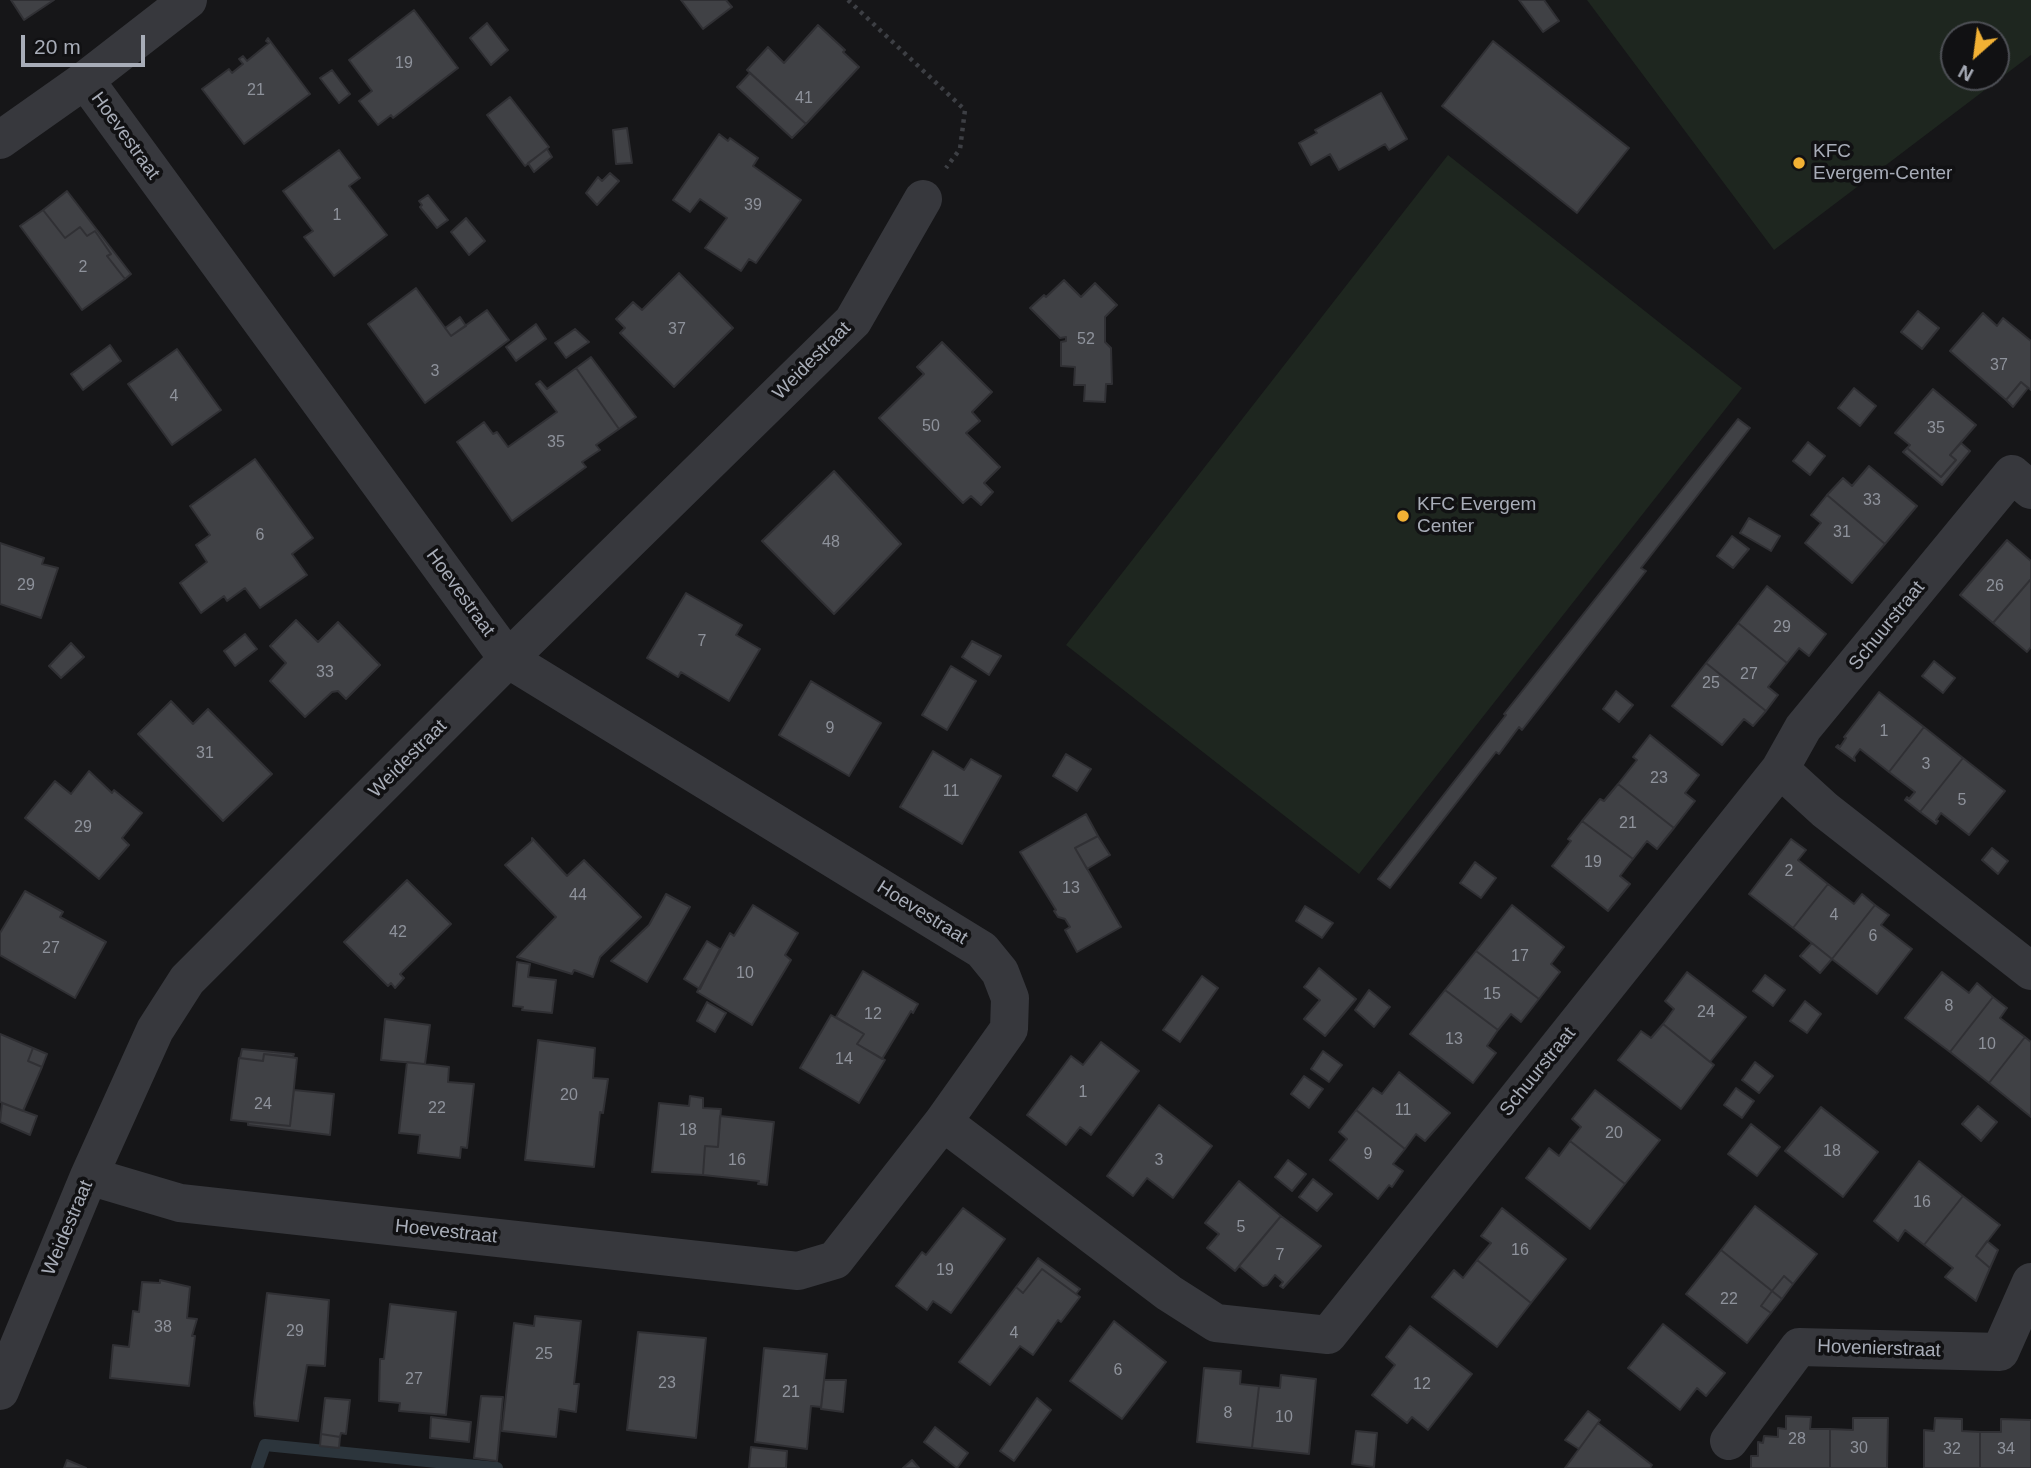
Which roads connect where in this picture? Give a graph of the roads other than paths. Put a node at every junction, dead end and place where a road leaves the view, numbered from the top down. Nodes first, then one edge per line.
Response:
1 (188, 0) edge
2 (85, 80) junction
3 (0, 140) edge
4 (922, 199) road end
5 (2031, 490) edge
6 (508, 659) junction
7 (1780, 769) junction
8 (2031, 971) edge
9 (943, 1122) junction
10 (89, 1176) junction
11 (2031, 1282) edge
12 (0, 1391) edge
13 (1729, 1441) dead end

1 - 2 street
2 - 3 street
2 - 6 street, Hoevestraat
4 - 6 street, Weidestraat
5 - 7 street, Schuurstraat
6 - 9 street, Hoevestraat
6 - 10 street, Weidestraat
7 - 8 street
7 - 9 street, Schuurstraat
9 - 10 street, Hoevestraat
10 - 12 street, Weidestraat
11 - 13 street, Hovenierstraat

